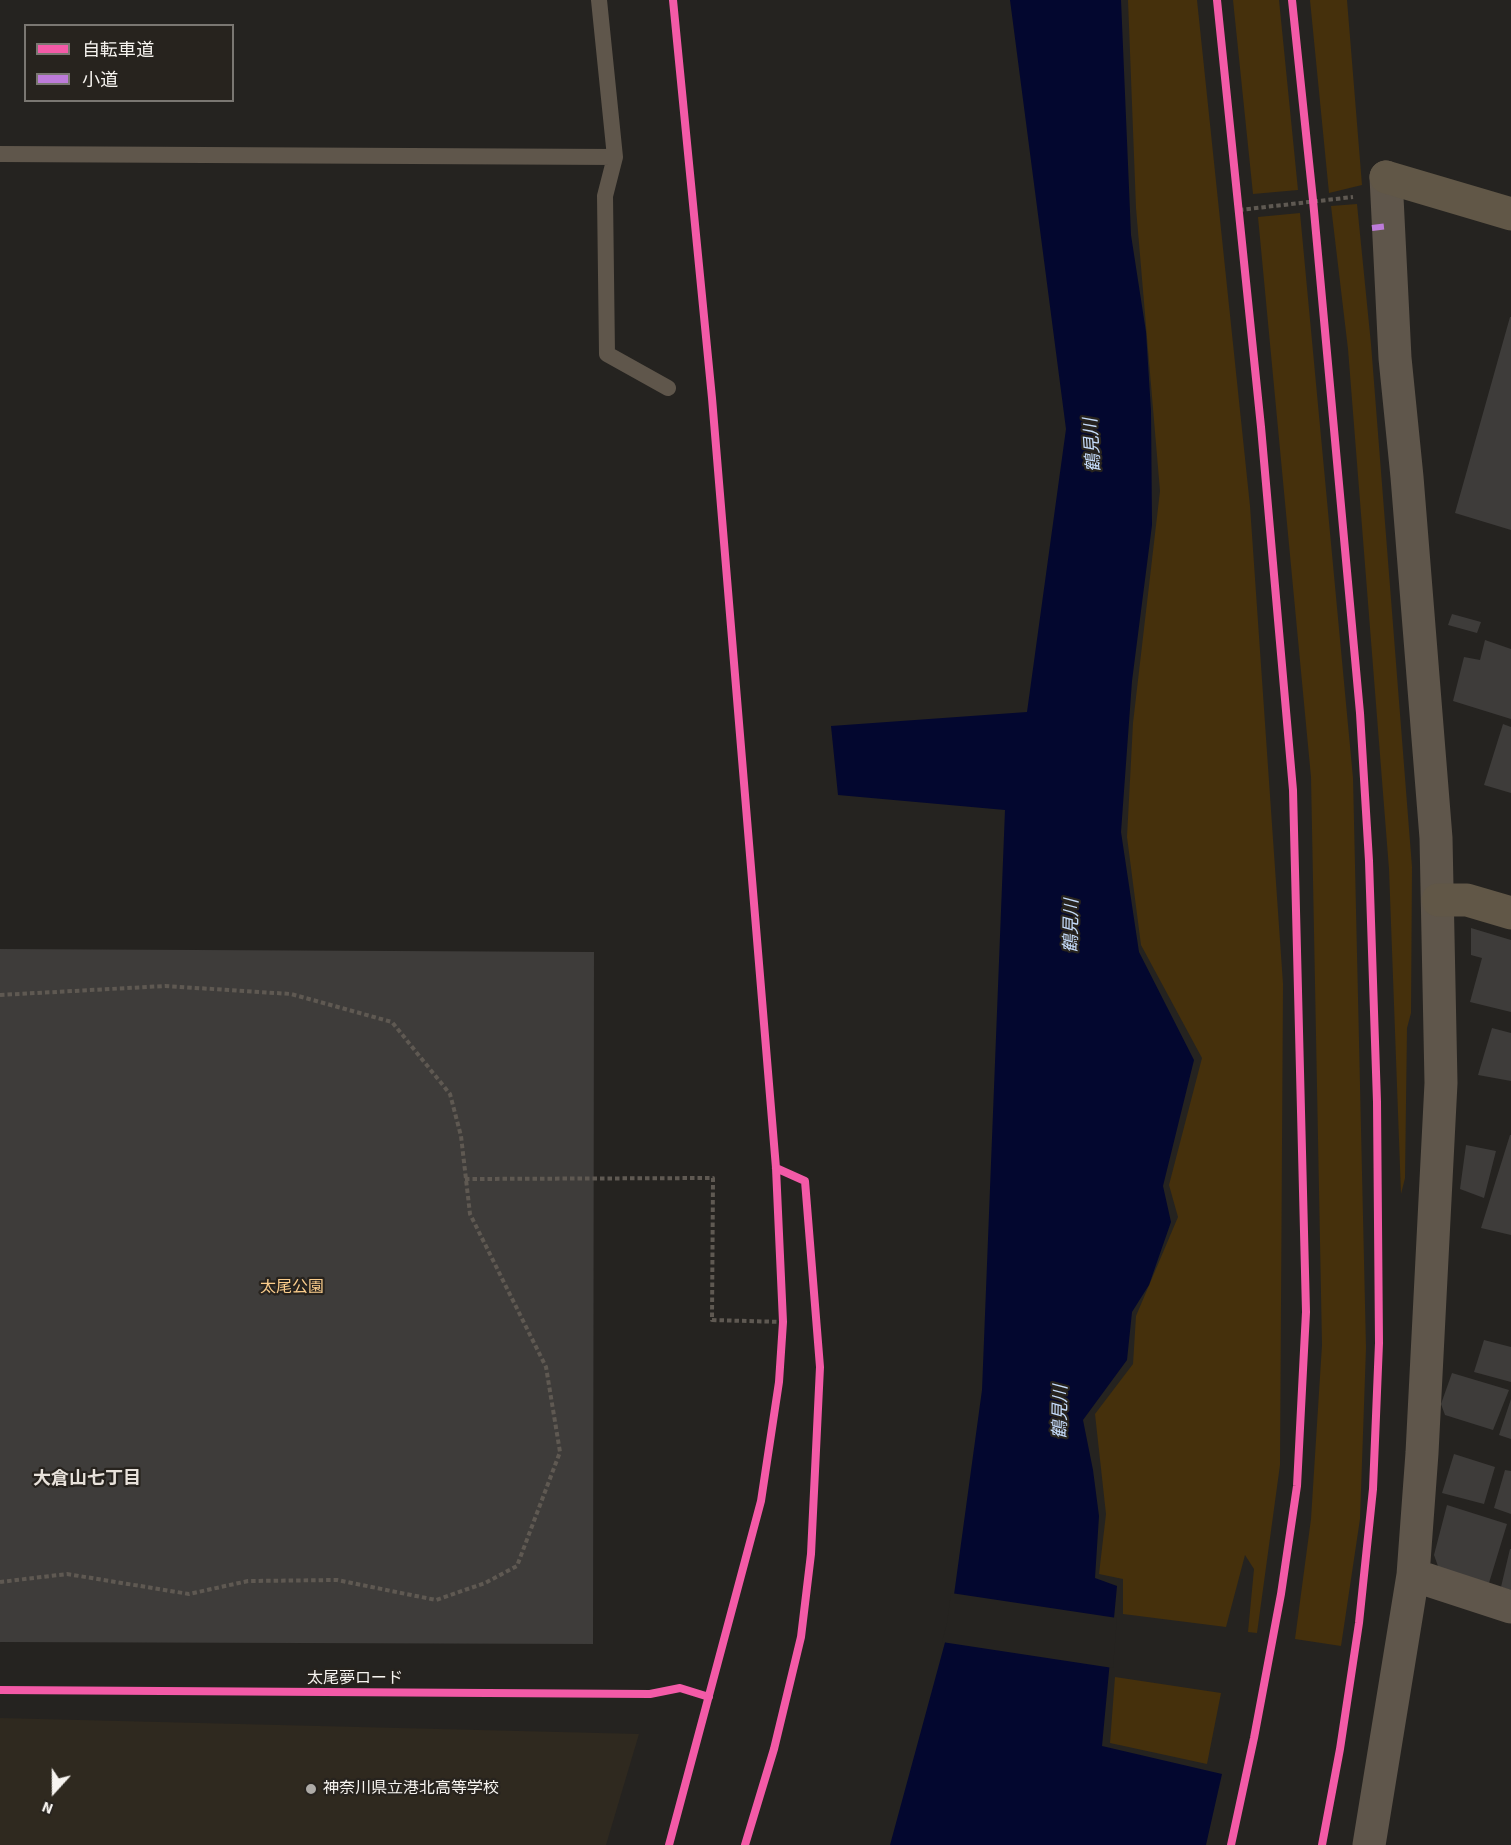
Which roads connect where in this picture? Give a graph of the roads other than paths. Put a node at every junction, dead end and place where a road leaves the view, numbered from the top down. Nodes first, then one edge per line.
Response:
1 (599, 0) edge
2 (0, 154) edge
3 (615, 157) junction
4 (1511, 214) edge
5 (668, 388) dead end
6 (1438, 900) junction
7 (1511, 913) edge
8 (1413, 1575) junction
9 (1511, 1607) edge
10 (1369, 1845) edge

1 - 3 lane
2 - 3 lane
3 - 5 lane
4 - 6 street
6 - 7 street
6 - 8 street
8 - 9 street
8 - 10 street

